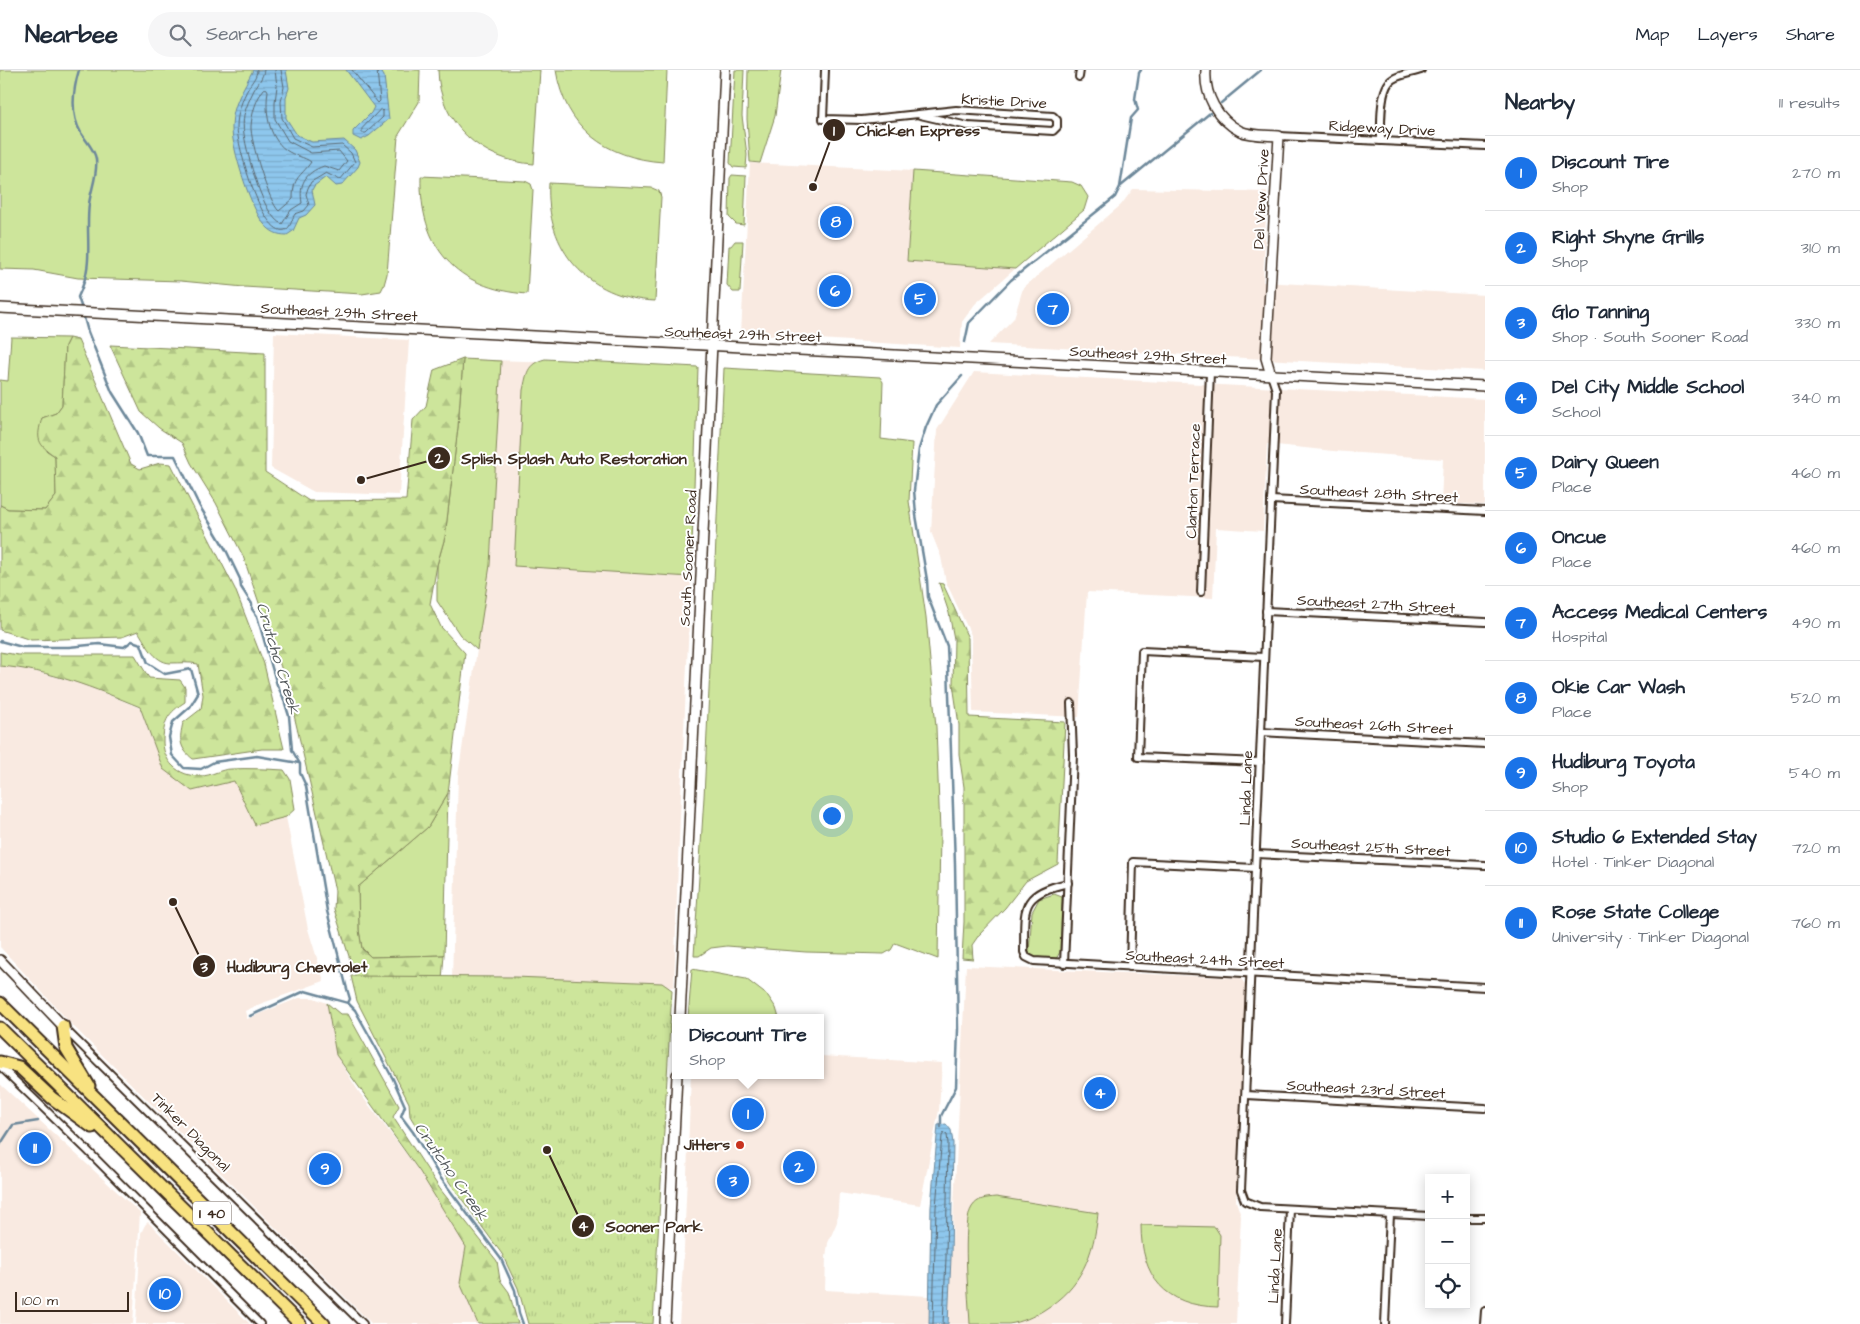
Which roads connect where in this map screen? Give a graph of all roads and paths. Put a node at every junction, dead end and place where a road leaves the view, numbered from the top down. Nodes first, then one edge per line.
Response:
1 (725, 70) edge
2 (825, 70) edge
3 (1206, 70) edge
4 (1420, 70) edge
5 (920, 115) junction
6 (1278, 136) junction
7 (1381, 140) junction
8 (1485, 146) edge
9 (0, 308) edge
10 (712, 345) junction
11 (1210, 372) junction
12 (1271, 375) junction
13 (1485, 386) edge
14 (1271, 500) junction
15 (1485, 511) edge
16 (1201, 592) dead end
17 (1266, 611) junction
18 (1485, 622) edge
19 (1264, 657) junction
20 (1071, 703) dead end
21 (1261, 732) junction
22 (1485, 744) edge
23 (1260, 762) junction
24 (1256, 854) junction
25 (1485, 865) edge
26 (1255, 868) junction
27 (1068, 883) junction
28 (0, 960) edge
29 (1064, 964) junction
30 (1130, 967) junction
31 (1250, 974) junction
32 (1485, 987) edge
33 (0, 1003) edge
34 (680, 1014) edge
35 (62, 1026) junction
36 (0, 1028) edge
37 (0, 1062) edge
38 (0, 1066) edge
39 (677, 1079) edge
40 (1246, 1095) junction
41 (99, 1102) junction
42 (1485, 1108) edge
43 (124, 1151) junction
44 (1290, 1209) junction
45 (1390, 1214) junction
46 (1425, 1216) edge
47 (1470, 1218) edge
48 (1485, 1218) edge
49 (1485, 1311) edge
50 (260, 1324) edge
51 (300, 1324) edge
52 (324, 1324) edge
53 (363, 1324) edge
54 (665, 1324) edge
55 (1285, 1324) edge
56 (1385, 1324) edge
57 (1484, 1324) edge

1 - 10 main road, South Sooner Road
2 - 5 street, Kristie Drive
3 - 6 main road, Del View Drive
4 - 7 street
5 - 5 street, Kristie Drive
6 - 7 street, Ridgeway Drive
6 - 12 main road, Del View Drive
7 - 8 street, Ridgeway Drive
9 - 10 main road, Southeast 29th Street
10 - 11 main road, Southeast 29th Street
10 - 34 main road, South Sooner Road
11 - 12 main road, Southeast 29th Street
11 - 16 street, Clanton Terrace
12 - 13 main road, Southeast 29th Street
12 - 14 street, Linda Lane
14 - 15 street, Southeast 28th Street
14 - 17 street, Linda Lane
17 - 18 street, Southeast 27th Street
17 - 19 street, Linda Lane
19 - 21 street, Linda Lane
19 - 23 street
20 - 27 street
21 - 22 street, Southeast 26th Street
21 - 23 street, Linda Lane
23 - 24 street, Linda Lane
24 - 25 street, Southeast 25th Street
24 - 26 street, Linda Lane
26 - 30 street
26 - 31 street, Linda Lane
27 - 29 street
27 - 29 street, Southeast 24th Street
28 - 35 main road, Tinker Diagonal
29 - 30 street, Southeast 24th Street
30 - 31 street, Southeast 24th Street
31 - 32 street, Southeast 24th Street
31 - 40 street, Linda Lane
33 - 41 highway, I 40
35 - 41 highway
35 - 53 street, Tinker Diagonal
36 - 43 highway, I 40
37 - 43 highway
38 - 50 street
39 - 54 main road
40 - 42 street, Southeast 23rd Street
40 - 44 street, Linda Lane
41 - 52 highway, I 40
43 - 51 highway, I 40
44 - 45 street
44 - 55 street, Linda Lane
45 - 46 street
45 - 56 street
47 - 48 street
49 - 57 street

